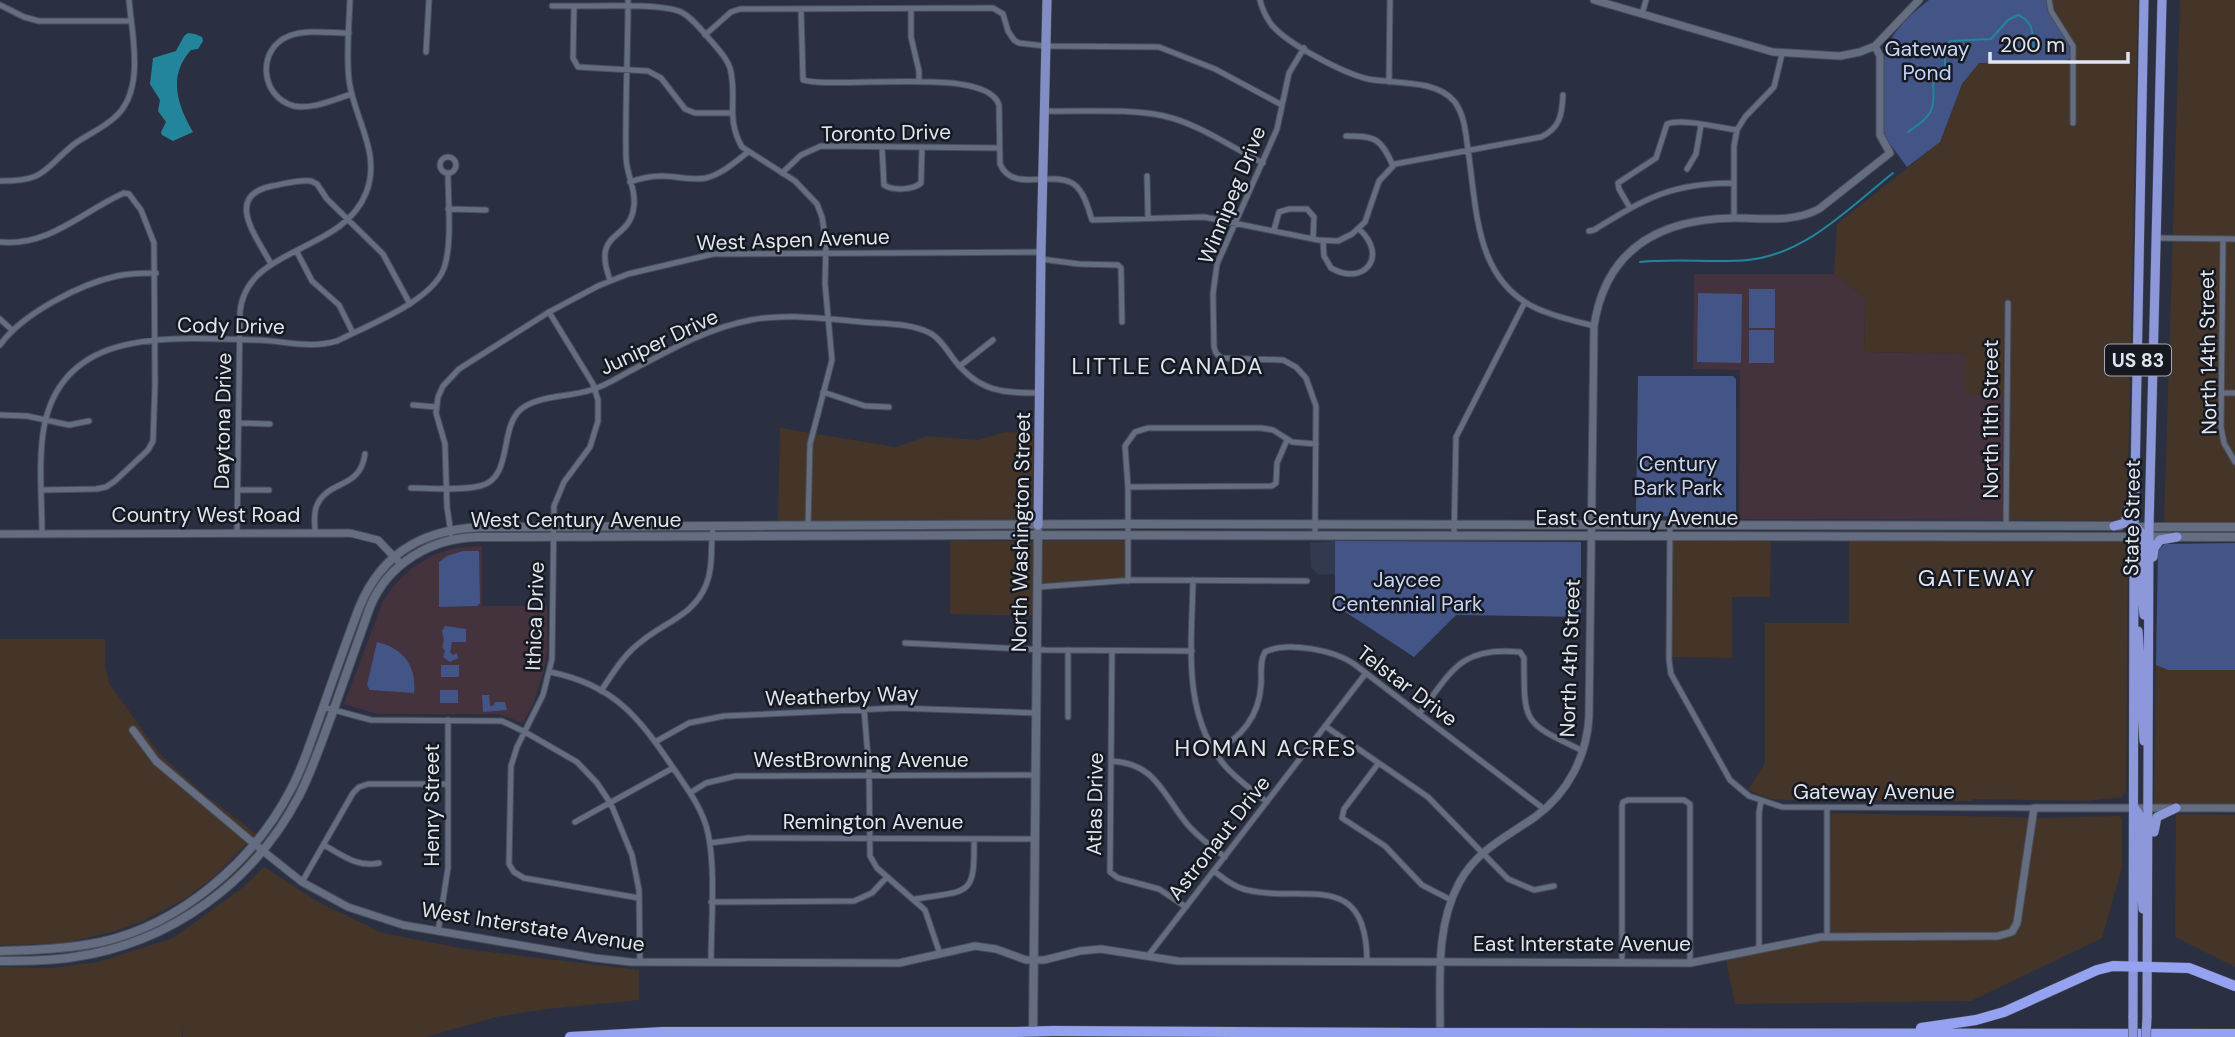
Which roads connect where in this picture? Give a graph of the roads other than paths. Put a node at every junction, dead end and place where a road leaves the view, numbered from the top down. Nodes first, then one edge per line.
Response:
1 (129, 0) edge
2 (350, 0) edge
3 (429, 0) edge
4 (1045, 0) edge
5 (1260, 0) edge
6 (1390, 0) edge
7 (1594, 0) edge
8 (1646, 0) edge
9 (1919, 0) edge
10 (2049, 0) edge
11 (2144, 0) edge
12 (2162, 0) edge
13 (628, 4) edge
14 (0, 5) edge
15 (552, 6) dead end
16 (574, 7) junction
17 (911, 9) junction
18 (801, 10) junction
19 (1642, 14) junction
20 (131, 21) junction
21 (349, 33) junction
22 (705, 34) junction
23 (1045, 46) junction
24 (1875, 46) junction
25 (1304, 48) junction
26 (426, 52) dead end
27 (1782, 54) junction
28 (627, 68) junction
29 (919, 82) junction
30 (1389, 82) junction
31 (352, 94) junction
32 (1563, 95) dead end
33 (1282, 105) junction
34 (1044, 111) junction
35 (731, 113) junction
36 (2073, 123) dead end
37 (1702, 125) junction
38 (1737, 130) junction
39 (1346, 136) dead end
40 (882, 147) junction
41 (922, 147) junction
42 (999, 148) junction
43 (1468, 150) junction
44 (748, 152) junction
45 (1263, 163) junction
46 (1393, 166) junction
47 (1687, 169) dead end
48 (448, 173) dead end
49 (782, 173) junction
50 (1147, 176) dead end
51 (1044, 180) junction
52 (0, 181) edge
53 (630, 182) junction
54 (1734, 183) junction
55 (1630, 208) junction
56 (448, 209) junction
57 (486, 210) dead end
58 (1148, 218) junction
59 (1734, 218) junction
60 (348, 220) junction
61 (1236, 221) junction
62 (1359, 229) junction
63 (1274, 230) junction
64 (1589, 230) dead end
65 (2156, 238) junction
66 (1313, 239) junction
67 (2223, 239) junction
68 (2235, 239) edge
69 (1323, 241) junction
70 (0, 242) edge
71 (297, 251) junction
72 (826, 253) junction
73 (1041, 256) junction
74 (271, 264) junction
75 (156, 274) junction
76 (611, 280) junction
77 (1525, 302) junction
78 (2008, 303) dead end
79 (410, 304) junction
80 (549, 312) junction
81 (0, 319) edge
82 (828, 319) junction
83 (1122, 322) dead end
84 (1594, 326) junction
85 (12, 330) junction
86 (353, 332) junction
87 (240, 340) junction
88 (993, 340) dead end
89 (155, 341) junction
90 (0, 345) edge
91 (960, 366) junction
92 (595, 389) junction
93 (823, 393) junction
94 (1040, 393) junction
95 (2221, 393) junction
96 (2235, 393) edge
97 (413, 405) dead end
98 (436, 407) junction
99 (889, 407) dead end
100 (0, 415) edge
101 (46, 420) junction
102 (89, 421) dead end
103 (239, 423) junction
104 (270, 424) dead end
105 (1287, 440) junction
106 (1316, 444) junction
107 (2136, 445) junction
108 (365, 454) dead end
109 (2235, 462) edge
110 (446, 487) junction
111 (1128, 487) junction
112 (411, 488) dead end
113 (42, 489) junction
114 (238, 490) junction
115 (269, 490) dead end
116 (2150, 499) junction
117 (1128, 524) junction
118 (1670, 524) junction
119 (1315, 525) junction
120 (1454, 525) junction
121 (1591, 525) junction
122 (713, 526) junction
123 (808, 526) junction
124 (2006, 526) junction
125 (2114, 526) junction
126 (552, 527) junction
127 (2211, 527) junction
128 (2223, 527) junction
129 (2235, 527) edge
130 (450, 530) junction
131 (1038, 530) junction
132 (2143, 531) junction
133 (237, 532) junction
134 (315, 532) junction
135 (0, 534) edge
136 (42, 534) junction
137 (1128, 535) junction
138 (2235, 535) edge
139 (711, 536) junction
140 (805, 536) junction
141 (1315, 536) junction
142 (1454, 536) junction
143 (1591, 536) junction
144 (1670, 536) junction
145 (553, 537) junction
146 (2006, 537) junction
147 (2040, 537) junction
148 (2050, 537) junction
149 (2177, 537) junction
150 (452, 540) junction
151 (2134, 554) junction
152 (395, 556) junction
153 (401, 564) junction
154 (1128, 580) junction
155 (1193, 580) junction
156 (1307, 581) dead end
157 (1038, 587) junction
158 (2133, 588) junction
159 (2149, 632) junction
160 (905, 643) dead end
161 (2149, 645) junction
162 (1037, 649) junction
163 (1068, 650) junction
164 (1112, 651) junction
165 (1192, 651) junction
166 (550, 672) junction
167 (1366, 673) junction
168 (601, 691) junction
169 (2133, 696) junction
170 (323, 707) junction
171 (334, 709) junction
172 (864, 709) junction
173 (1036, 713) junction
174 (1419, 714) junction
175 (1068, 717) dead end
176 (448, 720) junction
177 (1325, 726) junction
178 (133, 730) dead end
179 (525, 732) junction
180 (655, 742) junction
181 (1583, 751) junction
182 (1215, 752) junction
183 (1111, 761) junction
184 (2149, 763) junction
185 (1378, 764) junction
186 (673, 768) junction
187 (869, 775) junction
188 (1036, 775) junction
189 (448, 784) junction
190 (690, 793) junction
191 (1761, 801) junction
192 (1267, 802) junction
193 (611, 804) junction
194 (1827, 807) junction
195 (2134, 807) junction
196 (2149, 807) junction
197 (2034, 808) junction
198 (2176, 808) junction
199 (2235, 808) edge
200 (1544, 809) junction
201 (575, 822) dead end
202 (2134, 830) junction
203 (869, 838) junction
204 (974, 839) junction
205 (1035, 839) junction
206 (710, 843) junction
207 (255, 844) junction
208 (324, 845) junction
209 (262, 851) junction
210 (1481, 854) junction
211 (1225, 857) junction
212 (379, 863) dead end
213 (1214, 871) junction
214 (887, 877) junction
215 (302, 882) junction
216 (1554, 886) dead end
217 (639, 898) junction
218 (915, 899) junction
219 (1451, 900) junction
220 (711, 902) junction
221 (1186, 906) junction
222 (2148, 931) junction
223 (438, 932) junction
224 (1827, 936) junction
225 (1759, 949) junction
226 (0, 951) edge
227 (940, 954) junction
228 (1149, 956) junction
229 (1034, 960) junction
230 (0, 961) edge
231 (640, 962) junction
232 (1367, 962) junction
233 (1441, 962) junction
234 (711, 963) junction
235 (1622, 963) junction
236 (1690, 963) junction
237 (2133, 966) junction
238 (2147, 966) junction
239 (2108, 967) junction
240 (2235, 986) edge
241 (2139, 1017) junction
242 (1820, 1033) junction
243 (2235, 1034) edge
244 (570, 1037) edge
245 (1033, 1037) edge
246 (1440, 1037) edge
247 (2137, 1037) edge
248 (2146, 1037) edge

1 - 20 street
2 - 21 street, Daytona Drive
3 - 26 street
4 - 23 main road, North Washington Street
5 - 25 street
6 - 30 street
7 - 19 street
8 - 19 street
9 - 24 street
10 - 36 street
11 - 107 highway, State Street / US 83
12 - 65 highway, State Street / US 83
13 - 16 street
13 - 22 street
13 - 28 street
14 - 20 street
15 - 16 street
16 - 28 street
17 - 18 street
17 - 23 street
17 - 29 street
18 - 22 street
18 - 29 street
19 - 27 street
20 - 52 street
21 - 31 street, Daytona Drive
21 - 31 street
22 - 35 street
23 - 33 street
23 - 34 main road, North Washington Street
24 - 27 street
24 - 59 street, North 4th Street
25 - 30 street
25 - 33 street, Winnipeg Drive
27 - 38 street
28 - 35 street
28 - 53 street
29 - 42 street
30 - 43 street
31 - 60 street, Daytona Drive
32 - 43 street
33 - 45 street, Winnipeg Drive
34 - 45 street
34 - 51 main road, North Washington Street
35 - 44 street
37 - 38 street
37 - 47 street
37 - 55 street
38 - 54 street
39 - 46 street
40 - 41 street, Toronto Drive
40 - 41 street
40 - 49 street, Toronto Drive
41 - 42 street, Toronto Drive
42 - 51 street
43 - 46 street
43 - 77 street
44 - 49 street
44 - 53 street
45 - 61 street, Winnipeg Drive
46 - 62 street
48 - 56 street, Cody Drive
49 - 72 street
50 - 58 street
51 - 58 street
51 - 73 main road, North Washington Street
53 - 76 street
54 - 55 street
54 - 59 street
55 - 64 street
56 - 57 street
56 - 79 street, Cody Drive
58 - 61 street
59 - 84 street, North 4th Street
60 - 71 street, Daytona Drive
60 - 74 street
60 - 79 street
61 - 63 street
61 - 106 street, Winnipeg Drive
62 - 69 street
62 - 69 street
63 - 66 street
63 - 66 street
65 - 67 street
65 - 116 highway, State Street / US 83
66 - 69 street
67 - 68 street
67 - 95 street, North 14th Street
70 - 75 street
71 - 74 street, Daytona Drive
71 - 86 street
72 - 73 street, West Aspen Avenue
72 - 76 street, West Aspen Avenue
72 - 82 street
73 - 83 street, West Aspen Avenue
73 - 94 main road, North Washington Street
74 - 87 street, Daytona Drive
75 - 85 street
75 - 89 street
76 - 80 street, West Aspen Avenue
77 - 84 street
77 - 120 street
78 - 124 street, North 11th Street
79 - 86 street, Cody Drive
80 - 92 street, Ithica Drive
80 - 98 street, West Aspen Avenue
81 - 85 street
82 - 91 street, Juniper Drive
82 - 92 street, Juniper Drive
82 - 93 street
84 - 121 street, North 4th Street
85 - 90 street
86 - 87 street, Cody Drive
87 - 89 street, Cody Drive
87 - 103 street, Daytona Drive
88 - 91 street
89 - 101 street, Cody Drive
89 - 113 street
91 - 94 street, Juniper Drive
92 - 110 street, Juniper Drive
92 - 126 street, Ithica Drive
93 - 99 street
93 - 123 street
94 - 131 main road, North Washington Street
95 - 96 street
95 - 109 street, North 14th Street
97 - 98 street
98 - 110 street
100 - 101 street
101 - 102 street
101 - 113 street, Cody Drive
103 - 104 street
103 - 114 street, Daytona Drive
105 - 106 street
105 - 111 street
105 - 111 street
106 - 119 street, Winnipeg Drive
107 - 125 highway
107 - 132 highway, State Street / US 83
108 - 134 street
110 - 112 street
110 - 130 street
111 - 117 street
113 - 136 street, Cody Drive
114 - 115 street
114 - 133 street, Daytona Drive
116 - 127 main road
116 - 132 highway, State Street / US 83
117 - 119 main road, East Century Avenue
117 - 131 main road, East Century Avenue
117 - 137 street
118 - 121 main road, East Century Avenue
118 - 124 main road, East Century Avenue
118 - 144 street, Gateway Avenue
119 - 120 main road, East Century Avenue
119 - 141 street, Winnipeg Drive
120 - 121 main road, East Century Avenue
120 - 142 street
121 - 143 street, North 4th Street
122 - 123 main road, West Century Avenue
122 - 126 main road, West Century Avenue
122 - 139 street
123 - 131 main road, West Century Avenue
123 - 140 street
124 - 125 main road, East Century Avenue
124 - 146 street, North 11th Street
125 - 132 main road, East Century Avenue
126 - 130 main road, West Century Avenue
126 - 145 street, Ithica Drive
127 - 128 main road, East Century Avenue
127 - 132 main road, East Century Avenue
128 - 129 main road, East Century Avenue
128 - 132 main road
130 - 150 street
130 - 152 main road, West Century Avenue
131 - 137 main road, East Century Avenue
131 - 140 main road, West Century Avenue
131 - 157 main road, North Washington Street
132 - 147 main road
132 - 148 main road, East Century Avenue
132 - 149 main road, East Century Avenue
132 - 151 highway, State Street / US 83
132 - 159 highway, State Street / US 83
132 - 161 highway
133 - 134 street, Country West Road
133 - 136 street, Country West Road
134 - 152 street, Country West Road
135 - 136 street, Country West Road
137 - 141 main road, East Century Avenue
137 - 154 street
138 - 149 main road, East Century Avenue
139 - 140 main road, West Century Avenue
139 - 145 main road, West Century Avenue
139 - 168 street
141 - 142 main road, East Century Avenue
142 - 143 main road, East Century Avenue
143 - 144 main road, East Century Avenue
143 - 181 street, North 4th Street
144 - 146 main road, East Century Avenue
144 - 191 street, Gateway Avenue
145 - 150 main road, West Century Avenue
145 - 166 street, Ithica Drive
146 - 147 main road, East Century Avenue
147 - 148 main road, East Century Avenue
148 - 151 main road
149 - 159 highway
150 - 153 main road, West Century Avenue
151 - 158 highway, State Street / US 83
152 - 153 street, Country West Road
152 - 170 main road, West Century Avenue
153 - 171 main road, West Century Avenue
154 - 155 street
154 - 157 street
155 - 156 street
155 - 165 street
157 - 162 main road, North Washington Street
158 - 169 highway, State Street / US 83
158 - 184 highway
159 - 161 highway, State Street / US 83
160 - 162 street
161 - 184 highway, State Street / US 83
162 - 163 street
162 - 173 main road, North Washington Street
163 - 164 street
163 - 175 street
164 - 165 street
164 - 183 street, Atlas Drive
165 - 182 street
166 - 168 street
166 - 179 street, Ithica Drive
167 - 174 street, Telstar Drive
167 - 177 street, Astronaut Drive
167 - 182 street, Telstar Drive
168 - 180 street
169 - 195 highway, State Street / US 83
169 - 196 highway
170 - 171 street
170 - 207 main road, West Century Avenue
171 - 176 street
171 - 209 main road, West Century Avenue
172 - 173 street, Weatherby Way
172 - 180 street, Weatherby Way
172 - 187 street
173 - 188 main road, North Washington Street
174 - 181 street
174 - 200 street, Telstar Drive
176 - 179 street
176 - 189 street, Henry Street
177 - 185 street
177 - 192 street, Astronaut Drive
178 - 207 street, West Interstate Avenue
179 - 193 street
179 - 217 street, Ithica Drive
180 - 186 street
181 - 200 street, North 4th Street
182 - 192 street
183 - 211 street
183 - 221 street, Atlas Drive
184 - 196 highway, State Street / US 83
185 - 210 street
185 - 219 street
186 - 190 street
186 - 193 street
187 - 188 street, WestBrowning Avenue
187 - 190 street, WestBrowning Avenue
187 - 203 street
188 - 205 main road, North Washington Street
189 - 208 street
189 - 223 street, Henry Street
190 - 206 street
191 - 194 street, Gateway Avenue
191 - 225 street
192 - 211 street, Astronaut Drive
193 - 201 street
193 - 217 street
194 - 197 street, Gateway Avenue
194 - 224 street
195 - 196 street
195 - 197 street
195 - 202 highway, State Street / US 83
195 - 222 highway
196 - 198 street
196 - 222 highway, State Street / US 83
197 - 224 street, East Interstate Avenue
198 - 199 street
198 - 222 highway
200 - 210 street, North 4th Street
202 - 237 highway, State Street / US 83
202 - 239 highway
203 - 204 street, Remington Avenue
203 - 206 street, Remington Avenue
203 - 214 street
204 - 205 street, Remington Avenue
204 - 218 street
205 - 229 main road, North Washington Street
206 - 220 street
207 - 209 street, West Interstate Avenue
207 - 226 main road, West Century Avenue
208 - 212 street
208 - 215 street
209 - 215 street, West Interstate Avenue
209 - 230 main road, West Century Avenue
210 - 216 street
210 - 219 street, North 4th Street
211 - 213 street, Astronaut Drive
213 - 221 street, Astronaut Drive
213 - 232 street
214 - 218 street
214 - 220 street
215 - 223 street, West Interstate Avenue
217 - 231 street
218 - 227 street
219 - 233 street, North 4th Street
220 - 234 street
221 - 228 street, Astronaut Drive
222 - 238 highway, State Street / US 83
223 - 231 street, West Interstate Avenue
224 - 225 street, East Interstate Avenue
225 - 236 street, East Interstate Avenue
227 - 229 street, West Interstate Avenue
227 - 234 street, West Interstate Avenue
228 - 229 street, East Interstate Avenue
228 - 232 street, East Interstate Avenue
229 - 245 main road, North Washington Street
231 - 234 street, West Interstate Avenue
232 - 233 street, East Interstate Avenue
233 - 235 street, East Interstate Avenue
233 - 246 street, North 4th Street
235 - 236 street, East Interstate Avenue
235 - 236 street
237 - 238 highway
237 - 239 highway
237 - 241 highway, State Street / US 83
237 - 241 highway
238 - 240 highway
238 - 241 highway, State Street
239 - 242 highway
241 - 247 highway, State Street / US 83, bridge
241 - 248 highway, State Street, bridge
242 - 243 highway
242 - 244 highway, bridge

